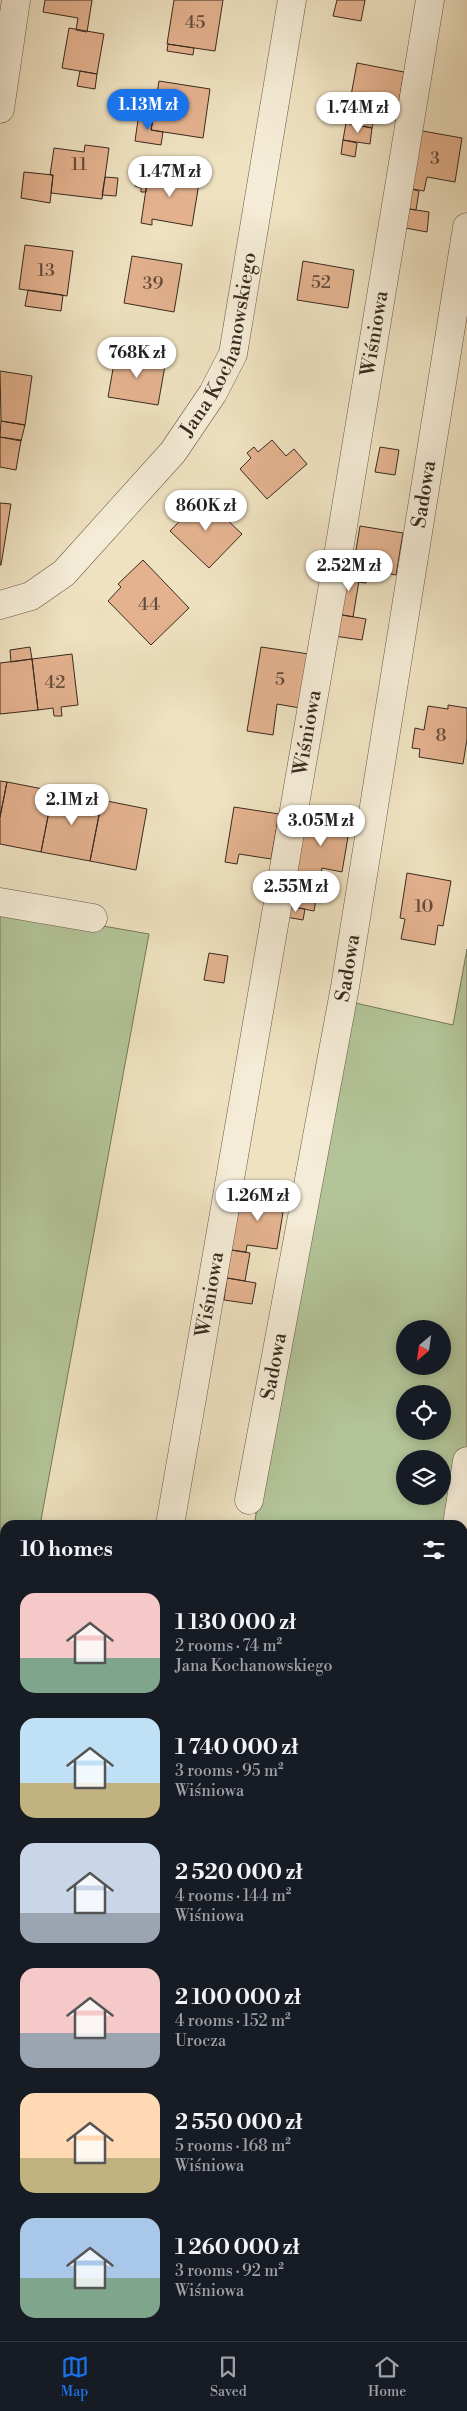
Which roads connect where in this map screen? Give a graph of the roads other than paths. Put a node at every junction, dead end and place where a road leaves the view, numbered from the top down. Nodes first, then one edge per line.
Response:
1 (16, 0) edge
2 (292, 0) edge
3 (430, 0) edge
4 (0, 110) edge
5 (467, 227) edge
6 (0, 605) edge
7 (0, 902) edge
8 (93, 918) dead end
9 (467, 1461) edge
10 (249, 1500) dead end
11 (171, 1520) edge
12 (458, 1520) edge

1 - 4 street
2 - 6 street, Jana Kochanowskiego
3 - 11 street, Wiśniowa
5 - 10 street, Sadowa
7 - 8 street
9 - 12 street

